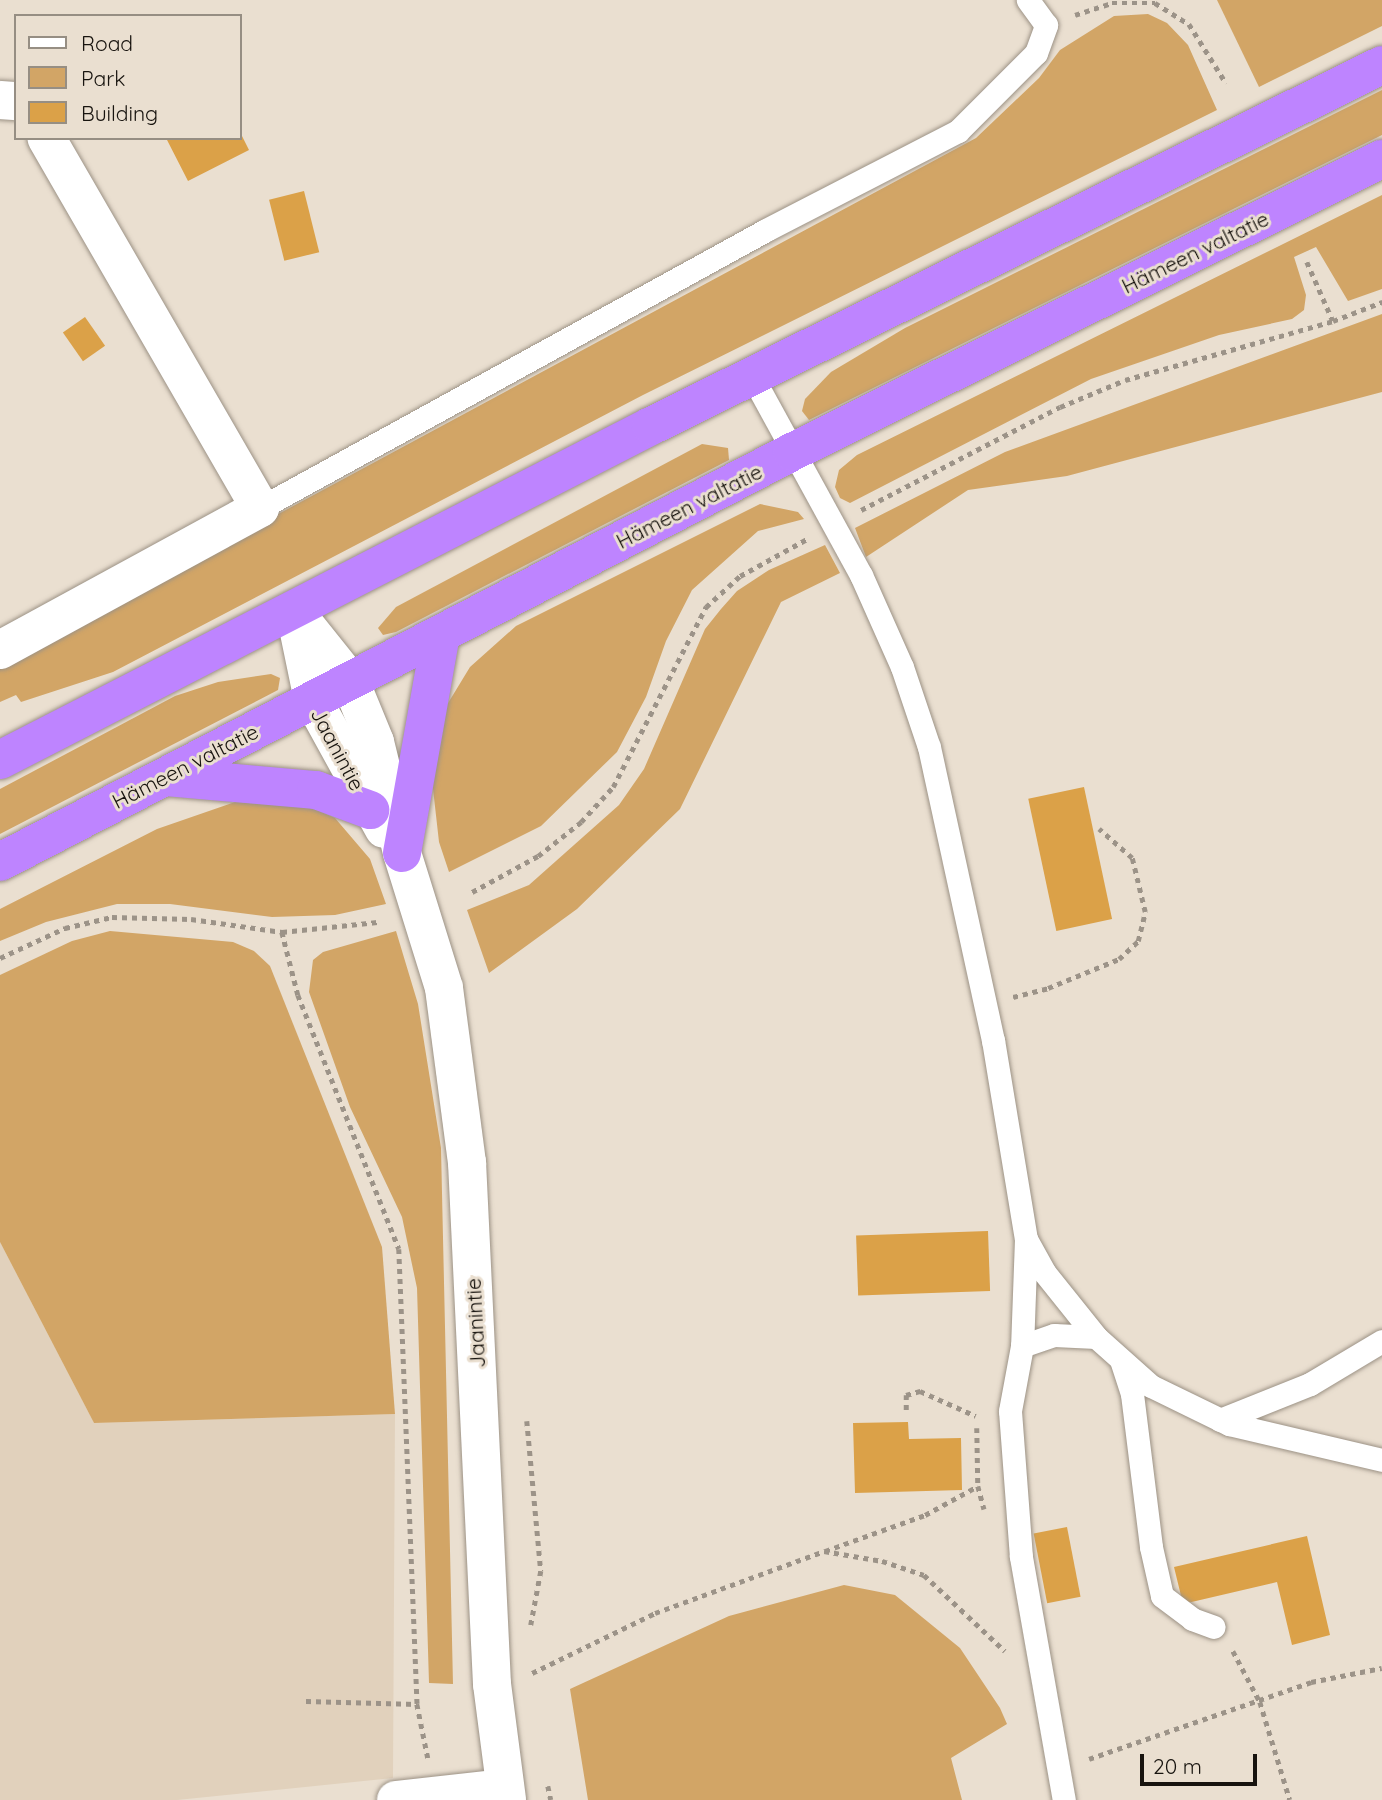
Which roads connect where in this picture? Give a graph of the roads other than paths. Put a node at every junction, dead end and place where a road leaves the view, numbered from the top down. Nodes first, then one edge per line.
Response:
1 (1028, 0) edge
2 (1382, 65) edge
3 (47, 140) edge
4 (1382, 159) edge
5 (752, 376) junction
6 (792, 452) junction
7 (260, 508) junction
8 (295, 611) junction
9 (441, 634) junction
10 (0, 650) edge
11 (350, 681) junction
12 (313, 700) junction
13 (0, 760) edge
14 (166, 777) junction
15 (370, 810) junction
16 (402, 853) junction
17 (0, 862) edge
18 (1026, 1239) junction
19 (1096, 1337) junction
20 (1382, 1341) edge
21 (1022, 1346) junction
22 (1119, 1357) junction
23 (1220, 1420) junction
24 (1382, 1460) edge
25 (1214, 1627) road end
26 (506, 1794) edge
27 (396, 1800) edge
28 (1064, 1800) edge

1 - 7 lane
2 - 5 highway
3 - 7 main road
4 - 6 highway, Hämeen valtatie
5 - 6 lane
5 - 8 highway
6 - 9 highway, Hämeen valtatie
6 - 18 lane
7 - 10 main road
8 - 11 main road, Jaanintie
8 - 12 main road, Jaanintie
8 - 13 highway
9 - 11 highway, Hämeen valtatie
9 - 16 highway
11 - 12 highway, Hämeen valtatie
11 - 16 main road, Jaanintie
12 - 14 highway, Hämeen valtatie
12 - 15 main road, Jaanintie
14 - 15 highway
14 - 17 highway, Hämeen valtatie
15 - 16 main road, Jaanintie
16 - 26 main road, Jaanintie
18 - 19 lane
18 - 21 lane
19 - 21 lane
19 - 22 lane
20 - 23 lane
21 - 28 lane
22 - 23 lane
22 - 25 lane
23 - 24 lane
26 - 27 main road

